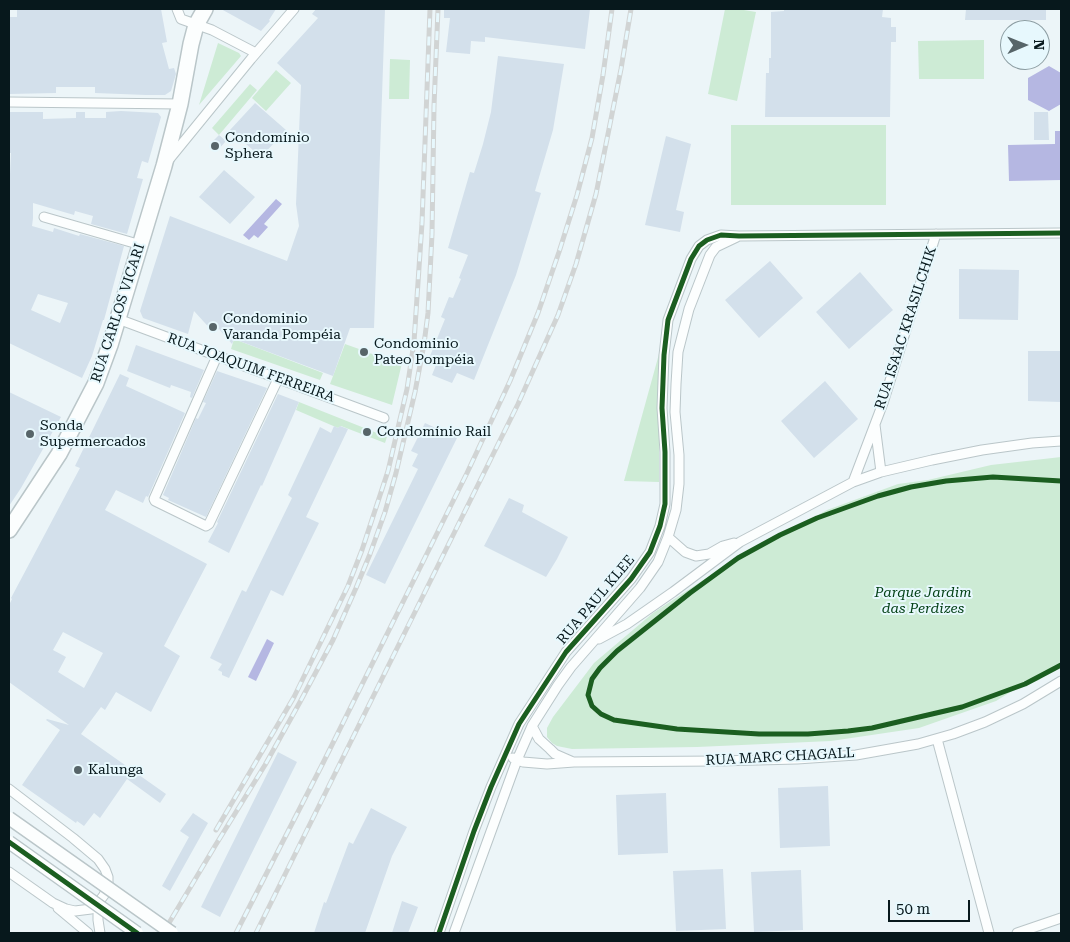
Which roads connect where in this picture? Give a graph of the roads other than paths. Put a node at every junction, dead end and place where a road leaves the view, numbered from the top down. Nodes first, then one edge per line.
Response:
1 (177, 9) edge
2 (205, 9) edge
3 (294, 9) edge
4 (196, 24) junction
5 (256, 53) junction
6 (9, 102) edge
7 (180, 104) junction
8 (164, 166) junction
9 (44, 217) dead end
10 (1061, 233) edge
11 (936, 234) junction
12 (739, 236) junction
13 (141, 246) junction
14 (118, 319) junction
15 (218, 356) junction
16 (278, 379) junction
17 (384, 418) dead end
18 (875, 423) junction
19 (1061, 441) edge
20 (881, 472) junction
21 (853, 482) junction
22 (9, 530) edge
23 (668, 537) junction
24 (740, 542) junction
25 (593, 642) junction
26 (1061, 681) edge
27 (532, 726) junction
28 (937, 739) junction
29 (505, 754) junction
30 (516, 760) junction
31 (574, 762) junction
32 (9, 789) edge
33 (9, 818) edge
34 (9, 842) edge
35 (9, 872) edge
36 (53, 902) junction
37 (98, 903) junction
38 (1061, 918) edge
39 (88, 933) edge
40 (100, 933) edge
41 (137, 933) edge
42 (172, 933) edge
43 (439, 933) edge
44 (454, 933) edge
45 (989, 933) edge
46 (1017, 933) edge

1 - 4 street
2 - 4 main road, RUA CARLOS VICARI
3 - 5 street
4 - 5 street
4 - 7 main road, RUA CARLOS VICARI
5 - 8 street
6 - 7 street
7 - 8 main road, RUA CARLOS VICARI
8 - 13 main road, RUA CARLOS VICARI
9 - 13 street
10 - 11 street
11 - 12 street
11 - 18 street, RUA ISAAC KRASILCHIK
12 - 23 street, RUA PAUL KLEE
12 - 29 street, RUA PAUL KLEE
13 - 14 main road, RUA CARLOS VICARI
14 - 15 street, RUA JOAQUIM FERREIRA
14 - 22 main road, RUA CARLOS VICARI
15 - 16 street, RUA JOAQUIM FERREIRA
15 - 16 street
16 - 17 street, RUA JOAQUIM FERREIRA
18 - 20 street, RUA ISAAC KRASILCHIK
18 - 21 street, RUA ISAAC KRASILCHIK
19 - 20 street
20 - 21 street
21 - 24 street
23 - 24 street
23 - 25 street, RUA PAUL KLEE
24 - 25 street
25 - 27 street, RUA PAUL KLEE
26 - 28 street, RUA MARC CHAGALL
27 - 30 street, RUA PAUL KLEE
27 - 31 street, RUA MARC CHAGALL
28 - 31 street, RUA MARC CHAGALL
28 - 45 street
29 - 30 street, RUA MARC CHAGALL
29 - 43 street, RUA PAUL KLEE
30 - 31 street, RUA MARC CHAGALL
30 - 44 street, RUA PAUL KLEE
32 - 37 street
33 - 42 main road, bridge
34 - 41 main road, bridge
35 - 36 street
36 - 37 street
36 - 39 street
37 - 40 street
38 - 46 street

